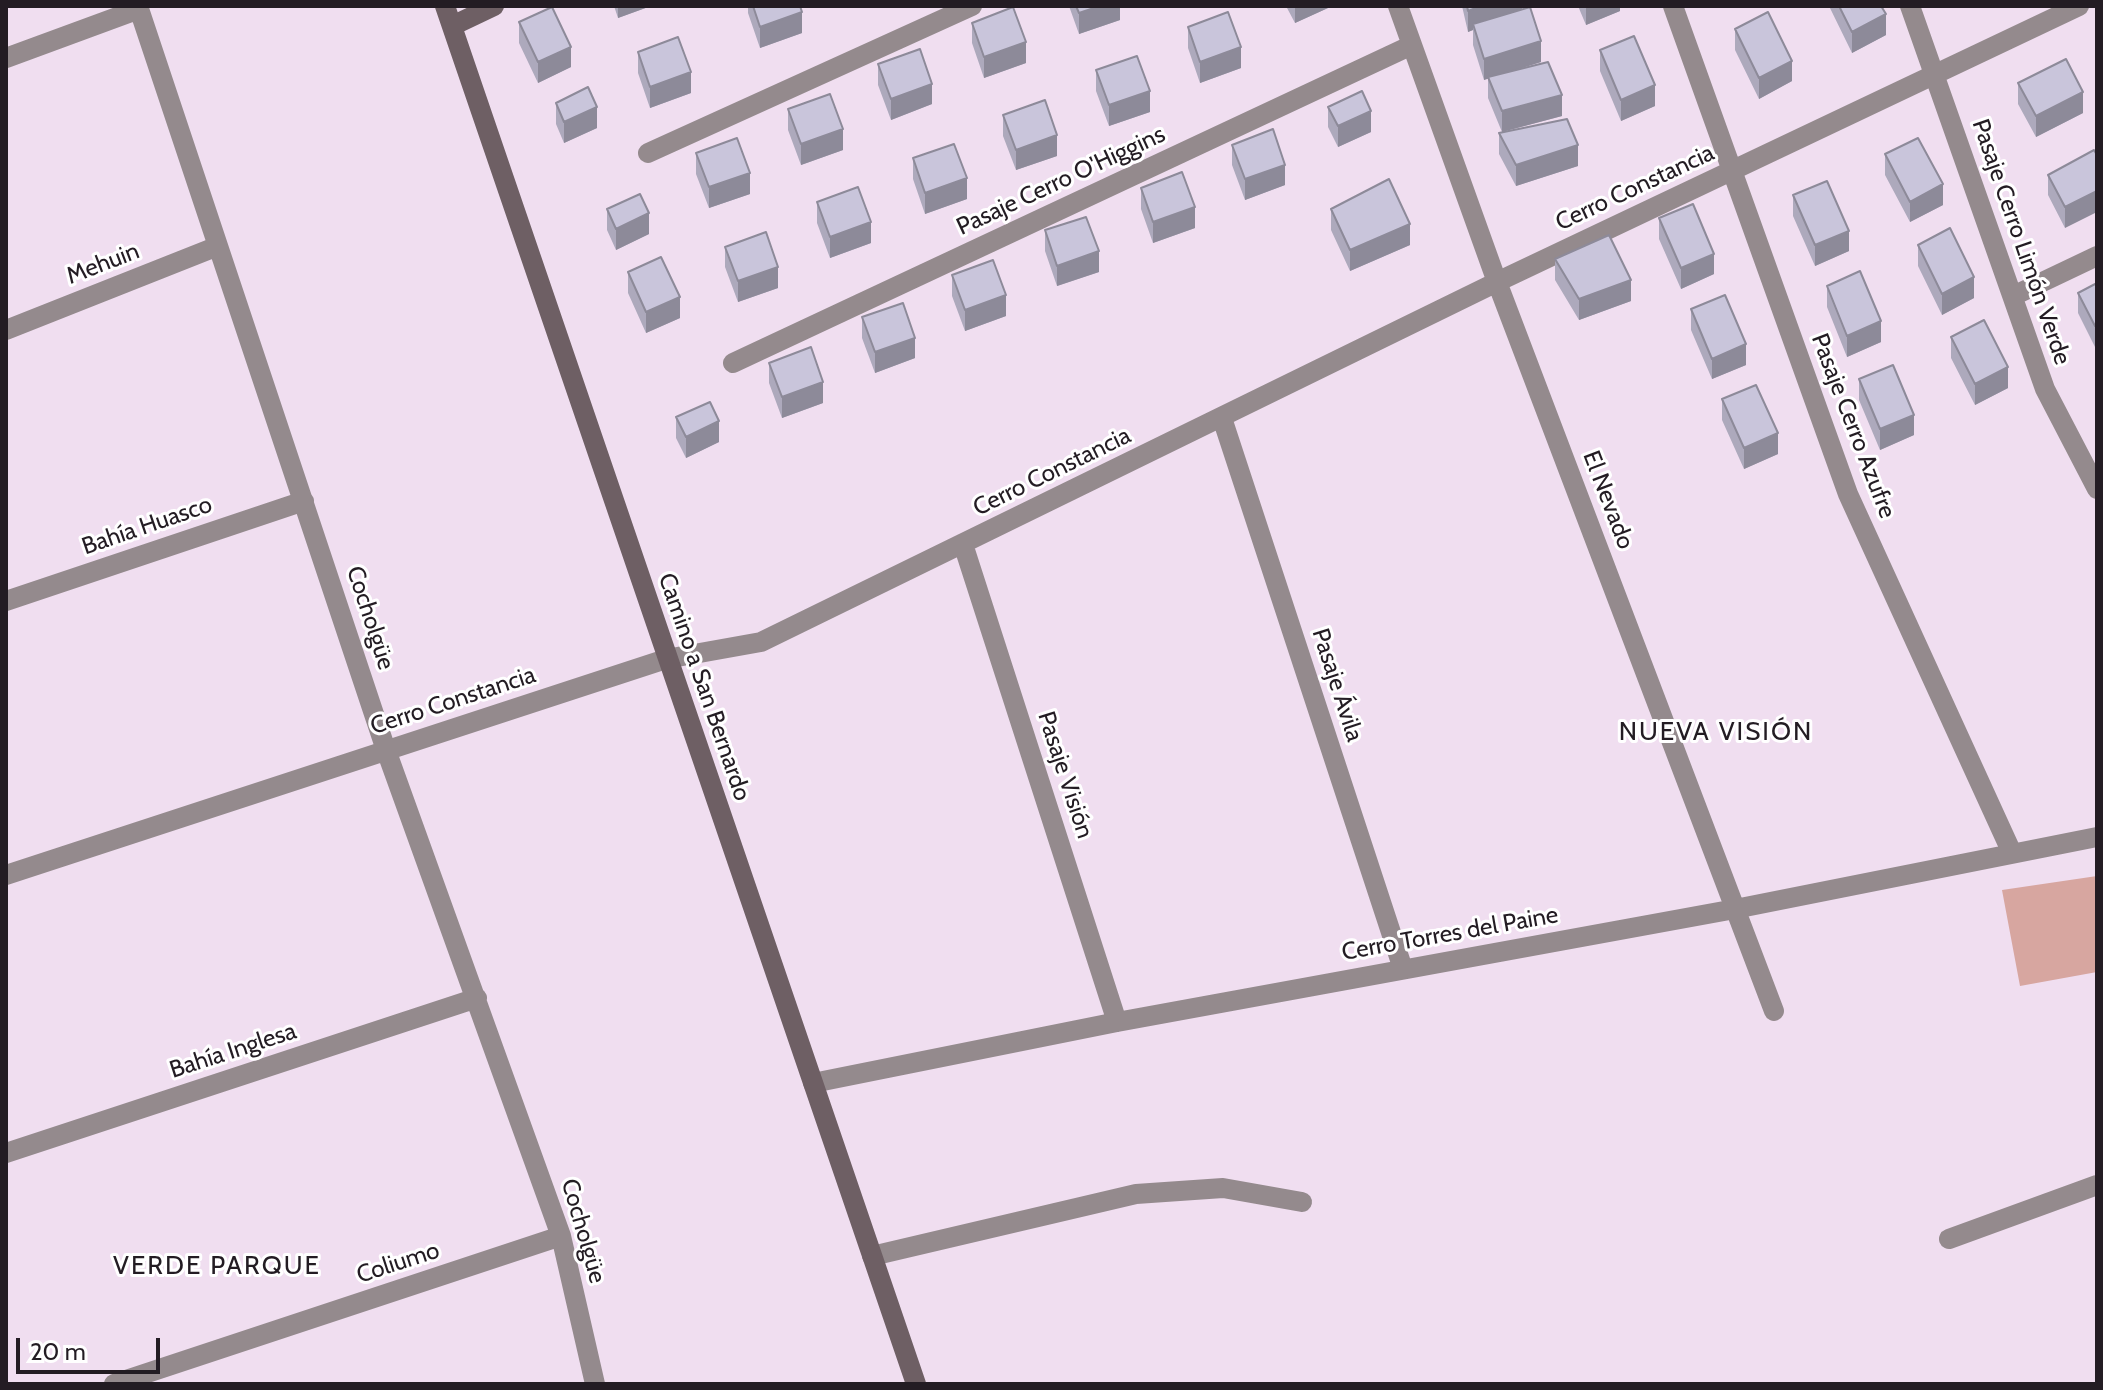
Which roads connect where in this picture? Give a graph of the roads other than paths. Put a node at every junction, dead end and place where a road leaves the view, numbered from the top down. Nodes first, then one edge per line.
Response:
1 (494, 6) edge
2 (972, 6) edge
3 (1398, 6) edge
4 (1673, 6) edge
5 (1910, 6) edge
6 (2079, 6) edge
7 (139, 8) edge
8 (448, 16) edge
9 (1412, 45) junction
10 (6, 58) edge
11 (1934, 75) junction
12 (648, 153) dead end
13 (1730, 171) junction
14 (218, 246) junction
15 (2097, 256) edge
16 (1497, 282) junction
17 (2013, 296) junction
18 (6, 330) edge
19 (733, 363) dead end
20 (1222, 418) junction
21 (2097, 489) edge
22 (304, 501) junction
23 (963, 544) junction
24 (6, 601) edge
25 (666, 659) junction
26 (386, 750) junction
27 (2097, 837) edge
28 (2012, 853) junction
29 (6, 875) edge
30 (1735, 909) junction
31 (1403, 969) junction
32 (477, 998) junction
33 (1774, 1011) dead end
34 (1117, 1022) junction
35 (813, 1083) junction
36 (6, 1153) edge
37 (2097, 1185) edge
38 (1302, 1202) dead end
39 (561, 1236) junction
40 (1949, 1239) dead end
41 (872, 1256) junction
42 (114, 1384) edge
43 (595, 1384) edge
44 (916, 1384) edge

1 - 8 street
2 - 12 street
3 - 9 street, El Nevado
4 - 13 street, Pasaje Cerro Azufre
5 - 11 street, Pasaje Cerro Limón Verde
6 - 11 street, Cerro Constancia
7 - 10 street
7 - 14 street, Cocholgüe
8 - 25 street, Camino a San Bernardo
9 - 16 street, El Nevado
9 - 19 street, Pasaje Cerro O'Higgins
11 - 13 street, Cerro Constancia
11 - 17 street, Pasaje Cerro Limón Verde
13 - 16 street, Cerro Constancia
13 - 28 street, Pasaje Cerro Azufre
14 - 18 street, Mehuin
14 - 22 street, Cocholgüe
15 - 17 street
16 - 20 street, Cerro Constancia
16 - 30 street, El Nevado
17 - 21 street, Pasaje Cerro Limón Verde
20 - 23 street, Cerro Constancia
20 - 31 street, Pasaje Ávila
22 - 24 street, Bahía Huasco
22 - 26 street, Cocholgüe
23 - 25 street, Cerro Constancia
23 - 34 street, Pasaje Visión
25 - 26 street, Cerro Constancia
25 - 35 street, Camino a San Bernardo
26 - 29 street, Cerro Constancia
26 - 32 street, Cocholgüe
27 - 28 street, Cerro Torres del Paine
28 - 30 street, Cerro Torres del Paine
30 - 31 street, Cerro Torres del Paine
30 - 33 street, El Nevado
31 - 34 street, Cerro Torres del Paine
32 - 36 street, Bahía Inglesa
32 - 39 street, Cocholgüe
34 - 35 street, Cerro Torres del Paine
35 - 41 street, Camino a San Bernardo
37 - 40 street
38 - 41 street
39 - 42 street, Coliumo
39 - 43 street, Cocholgüe
41 - 44 street, Camino a San Bernardo

